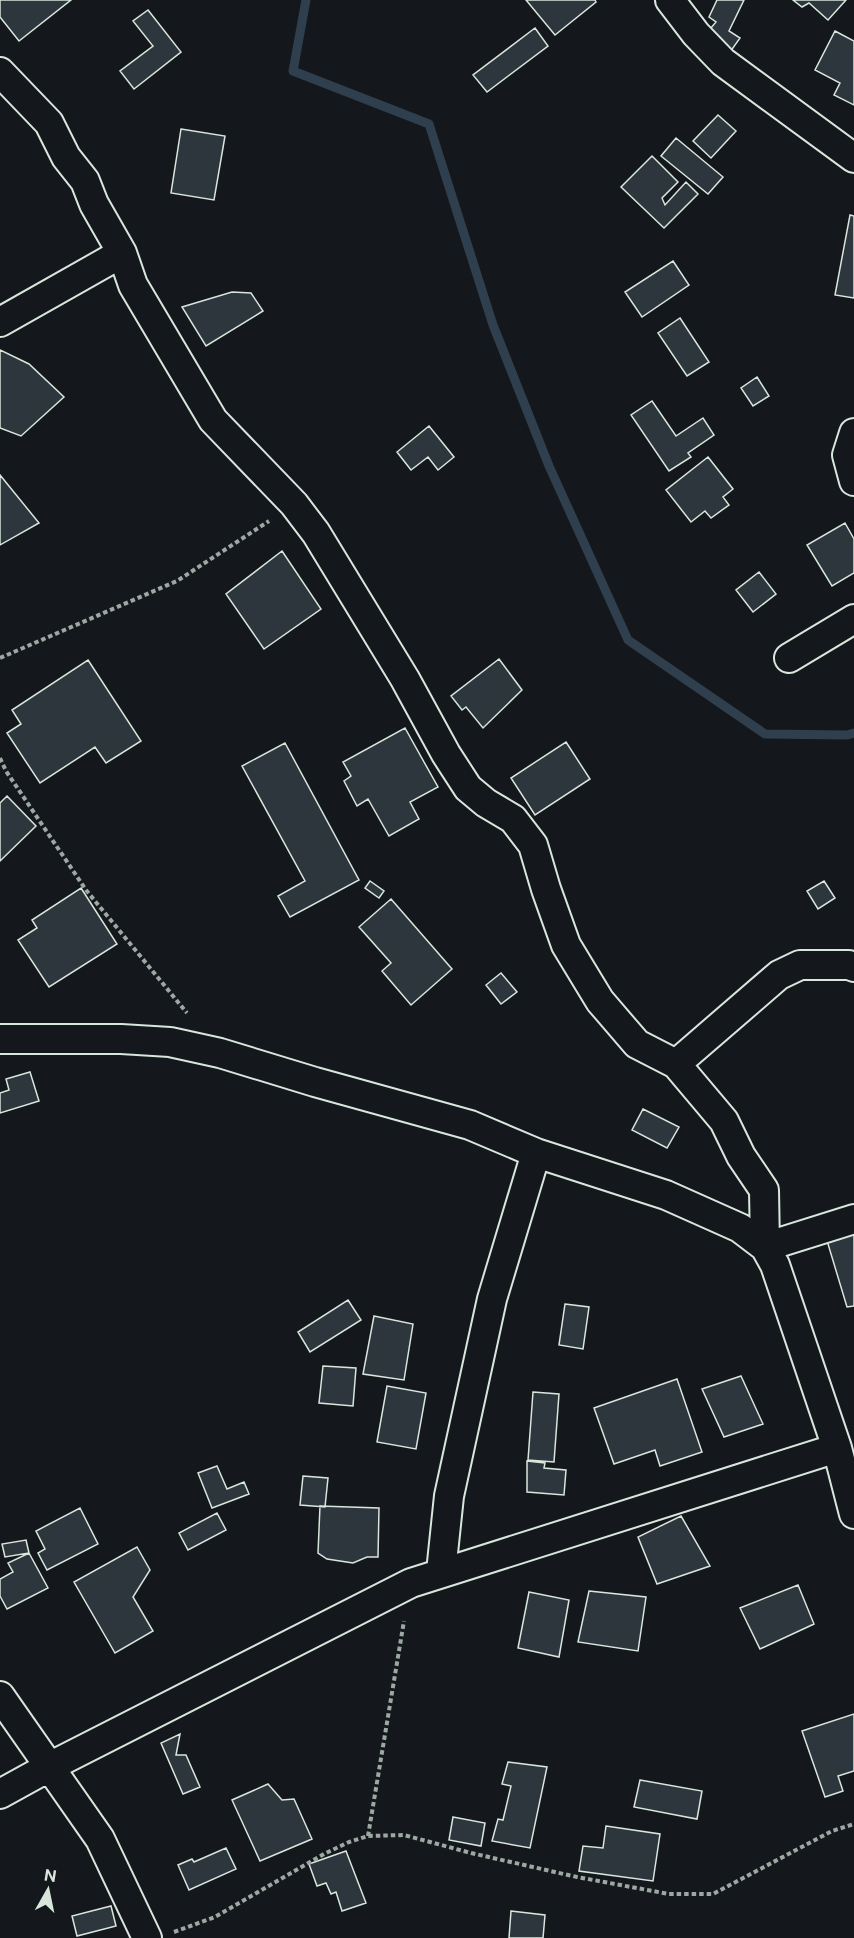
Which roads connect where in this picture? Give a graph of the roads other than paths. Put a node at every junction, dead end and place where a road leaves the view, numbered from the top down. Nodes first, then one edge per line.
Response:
1 (670, 0) edge
2 (0, 72) edge
3 (854, 158) edge
4 (122, 253) junction
5 (0, 322) edge
6 (854, 433) edge
7 (854, 481) edge
8 (854, 619) edge
9 (789, 658) dead end
10 (854, 967) edge
11 (0, 1039) edge
12 (676, 1064) junction
13 (536, 1153) junction
14 (854, 1219) edge
15 (765, 1247) junction
16 (837, 1448) junction
17 (854, 1514) edge
18 (441, 1572) junction
19 (0, 1696) edge
20 (49, 1767) junction
21 (0, 1794) edge
22 (157, 1936) edge

1 - 3 street
2 - 4 street
4 - 5 street
4 - 12 street
6 - 7 street
8 - 9 street
10 - 12 street
11 - 13 street
12 - 15 street
13 - 15 street
13 - 18 street
14 - 15 street
15 - 16 street
16 - 17 street
16 - 18 street
18 - 20 street
19 - 20 street
20 - 21 street
20 - 22 street

